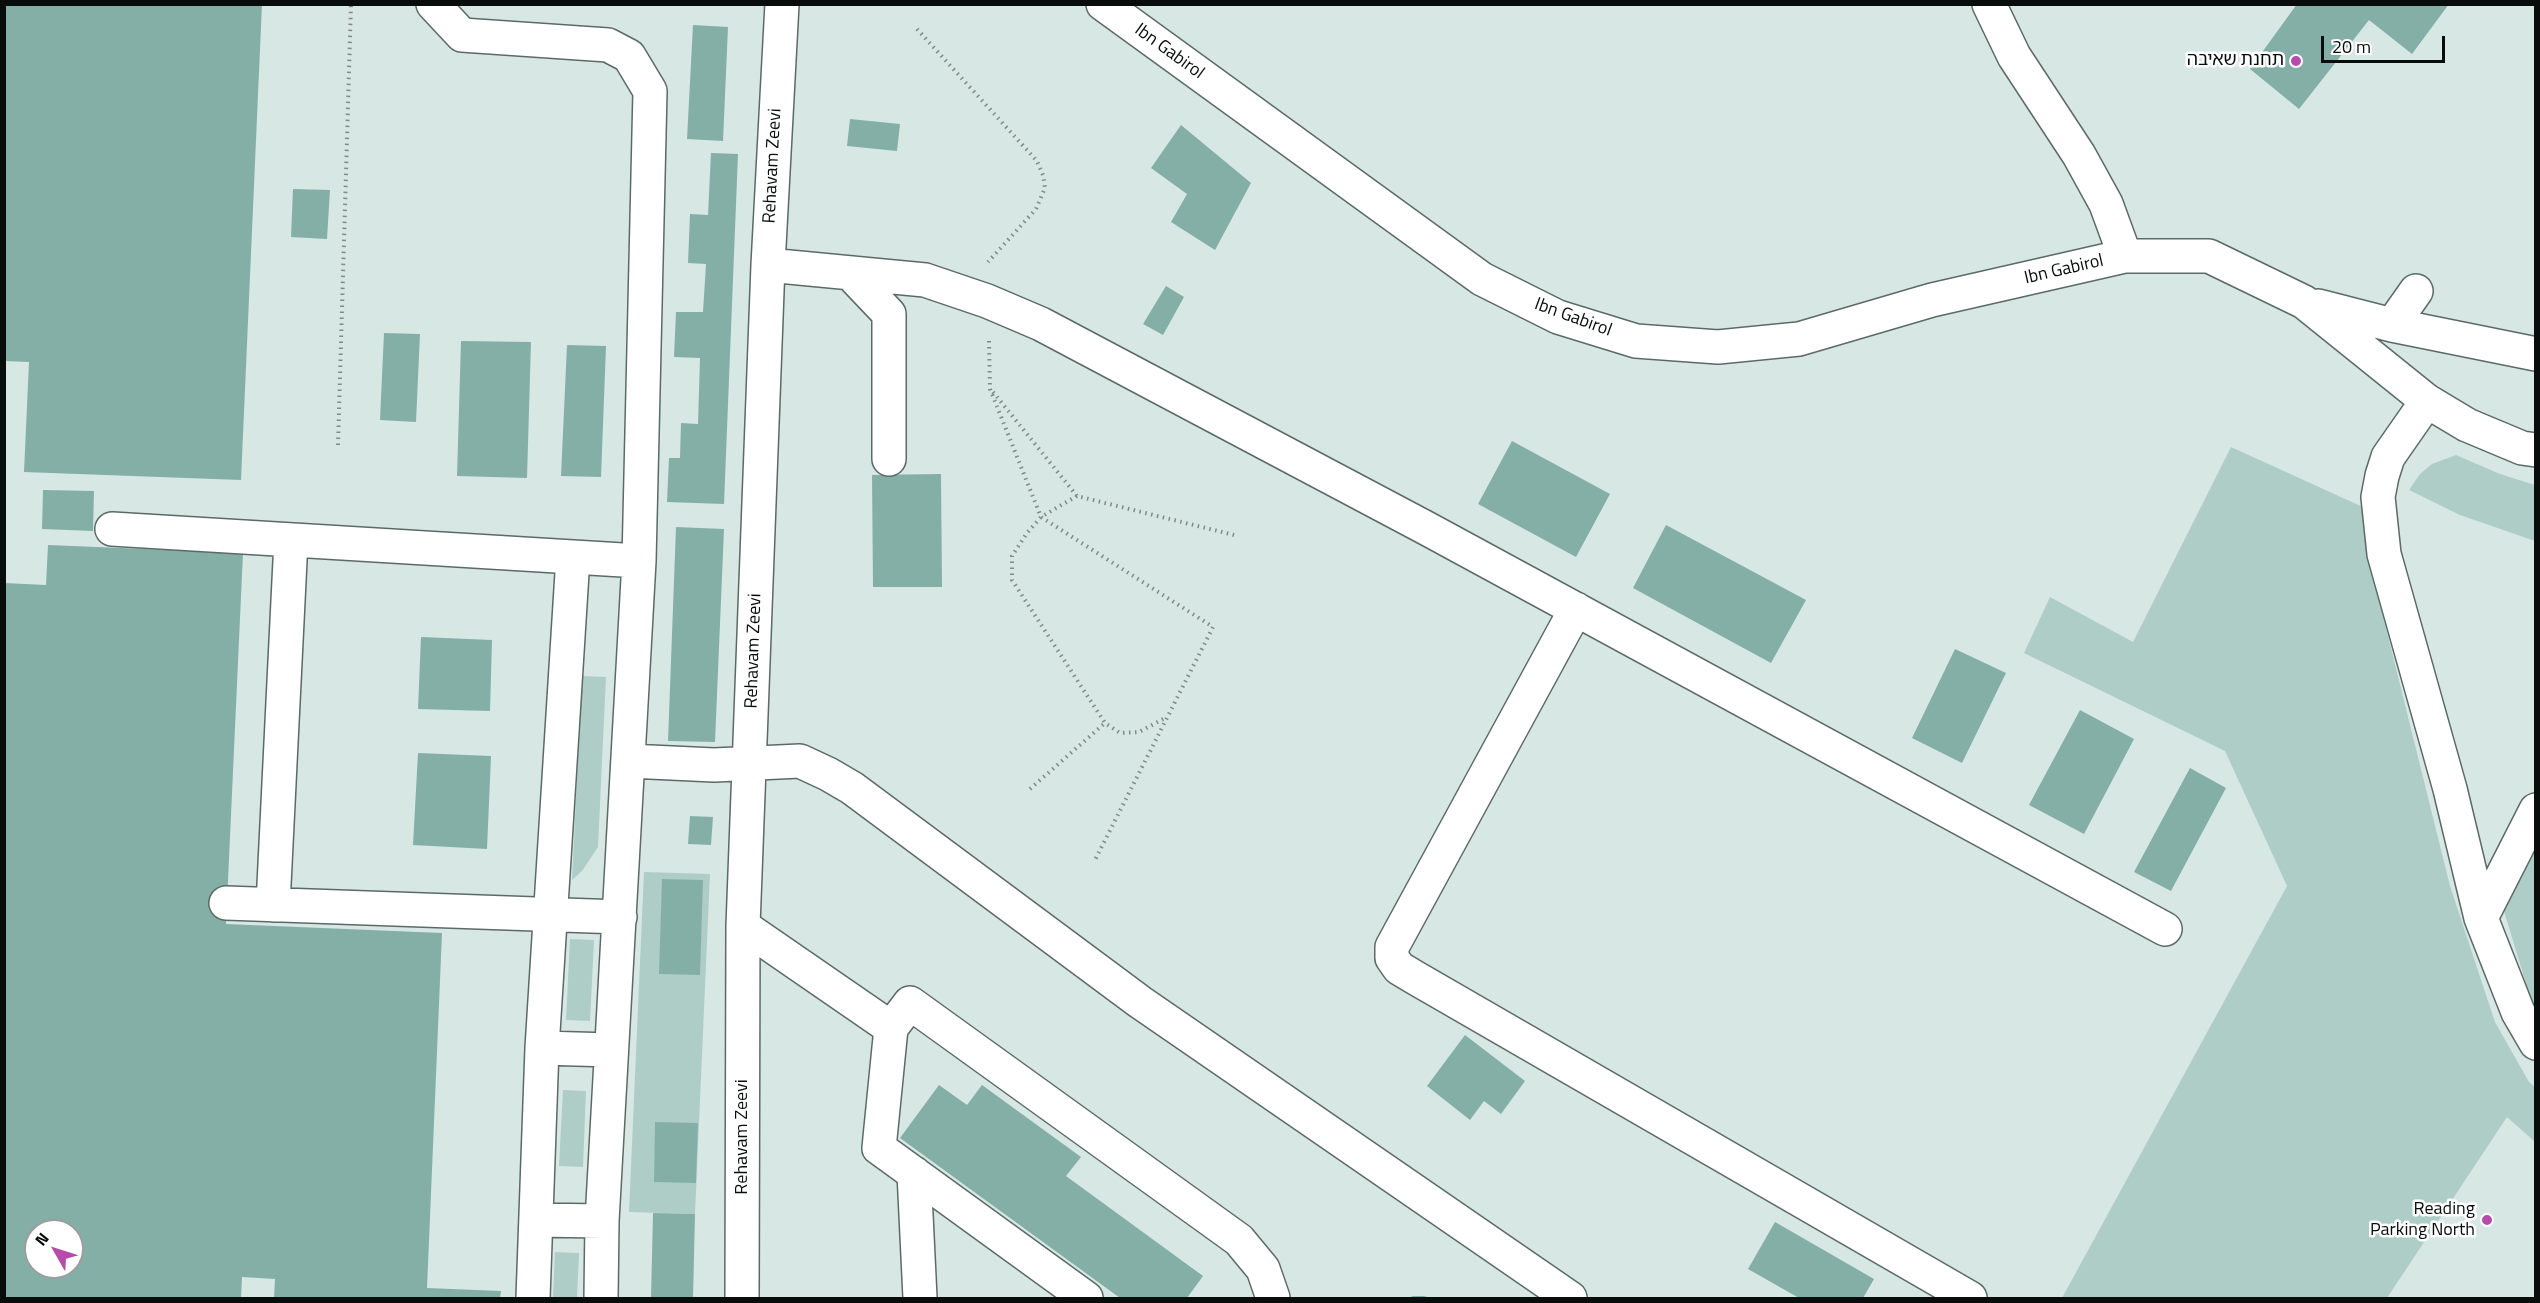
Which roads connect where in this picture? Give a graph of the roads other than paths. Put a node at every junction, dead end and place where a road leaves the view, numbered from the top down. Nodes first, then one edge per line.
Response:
1 (432, 4) edge
2 (782, 4) edge
3 (1103, 4) edge
4 (1989, 4) edge
5 (2126, 256) junction
6 (768, 265) junction
7 (850, 273) junction
8 (2416, 291) dead end
9 (2304, 302) junction
10 (2392, 324) junction
11 (2535, 354) edge
12 (2427, 401) junction
13 (2535, 450) edge
14 (890, 459) dead end
15 (112, 529) dead end
16 (291, 540) junction
17 (573, 557) junction
18 (639, 561) junction
19 (1576, 609) junction
20 (629, 761) junction
21 (750, 763) junction
22 (2535, 810) edge
23 (226, 903) dead end
24 (273, 905) junction
25 (550, 915) junction
26 (620, 917) junction
27 (2481, 918) junction
28 (743, 927) junction
29 (2165, 929) dead end
30 (891, 1028) junction
31 (2535, 1043) edge
32 (542, 1048) junction
33 (611, 1050) junction
34 (914, 1173) junction
35 (536, 1220) junction
36 (602, 1221) junction
37 (1970, 1298) edge
38 (533, 1299) edge
39 (601, 1299) edge
40 (742, 1299) edge
41 (920, 1299) edge
42 (1086, 1299) edge
43 (1273, 1299) edge
44 (1570, 1299) edge

1 - 18 street
2 - 6 street, Rehavam Zeevi
3 - 5 street, Ibn Gabirol
4 - 5 street, Ibn Gabirol
5 - 9 street, Ibn Gabirol
6 - 7 street
6 - 21 street, Rehavam Zeevi
7 - 14 street
7 - 19 street
8 - 10 street
9 - 10 street
9 - 12 street, Ibn Gabirol
10 - 11 street
12 - 13 street, Ibn Gabirol
12 - 27 street
15 - 16 street
16 - 17 street
16 - 24 street
17 - 18 street
17 - 25 street
18 - 20 street
19 - 29 street
19 - 37 street
20 - 21 street
20 - 26 street
21 - 28 street, Rehavam Zeevi
21 - 44 street
22 - 27 street
23 - 24 street
24 - 25 street
25 - 26 street
25 - 32 street
26 - 33 street
27 - 31 street
28 - 30 street
28 - 40 street, Rehavam Zeevi
30 - 34 street
30 - 43 street
32 - 33 street
32 - 35 street
33 - 36 street
34 - 41 street
34 - 42 street
35 - 36 street
35 - 38 street
36 - 39 street

